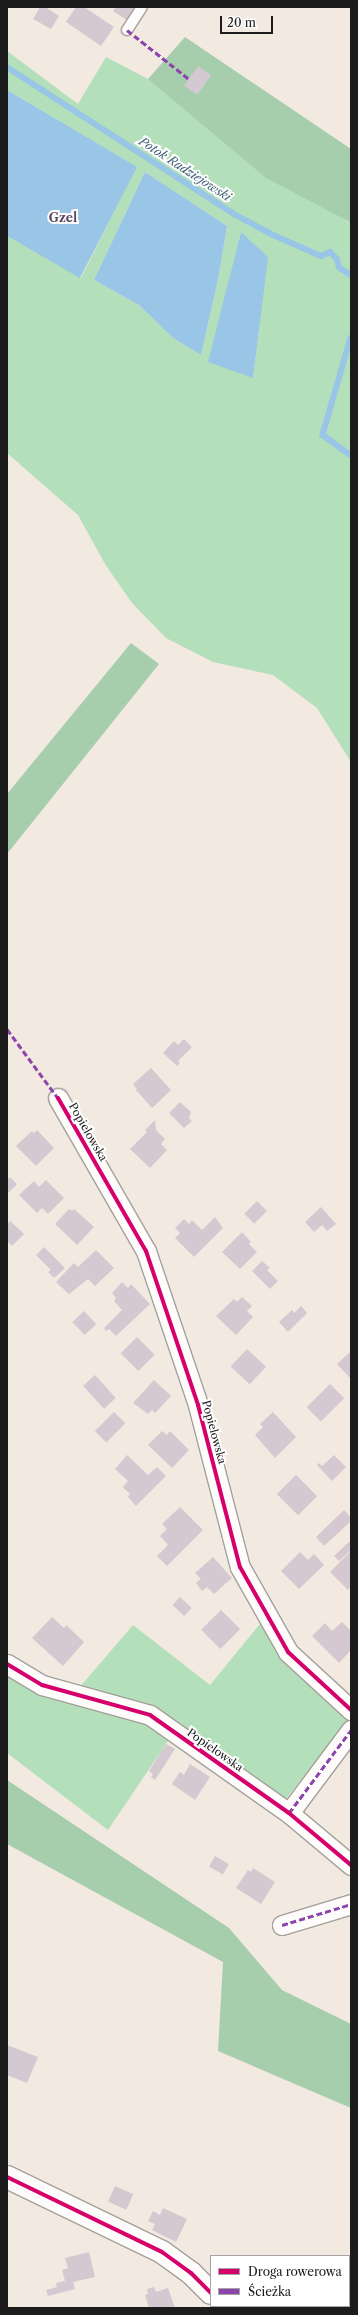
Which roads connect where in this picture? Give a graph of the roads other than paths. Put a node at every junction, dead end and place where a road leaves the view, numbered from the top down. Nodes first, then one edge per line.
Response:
1 (142, 7) edge
2 (127, 30) dead end
3 (58, 1098) dead end
4 (7, 1664) edge
5 (351, 1710) edge
6 (351, 1730) edge
7 (289, 1813) junction
8 (351, 1865) edge
9 (351, 1904) edge
10 (282, 1925) dead end
11 (7, 2177) edge
12 (201, 2274) edge
13 (210, 2291) edge

1 - 2 lane
3 - 5 street, Popielowska
4 - 7 street, Popielowska
6 - 7 street
7 - 8 street, Popielowska
9 - 10 street
11 - 12 street
12 - 13 street

